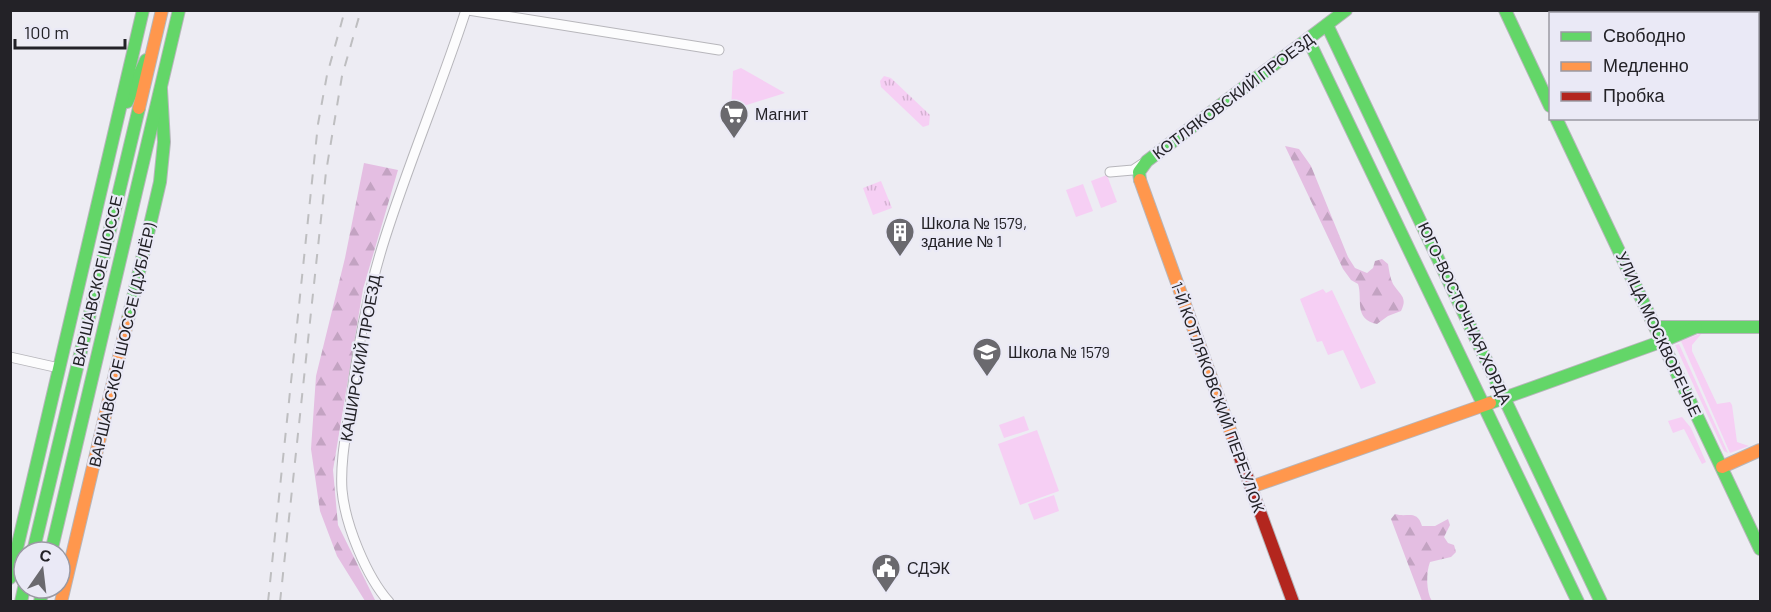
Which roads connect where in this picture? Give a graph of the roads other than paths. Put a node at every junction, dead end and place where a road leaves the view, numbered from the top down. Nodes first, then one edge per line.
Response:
1 (143, 10) edge
2 (162, 10) edge
3 (179, 10) edge
4 (467, 10) edge
5 (1346, 10) edge
6 (1505, 10) edge
7 (1327, 25) junction
8 (1308, 39) junction
9 (153, 46) junction
10 (719, 51) dead end
11 (161, 87) junction
12 (1549, 102) edge
13 (1557, 120) edge
14 (116, 124) junction
15 (1147, 161) junction
16 (1125, 171) junction
17 (1110, 172) dead end
18 (1141, 186) junction
19 (1656, 327) junction
20 (1696, 327) junction
21 (1761, 327) edge
22 (1663, 341) junction
23 (10, 357) edge
24 (59, 368) junction
25 (1505, 398) junction
26 (1485, 405) junction
27 (1761, 450) edge
28 (1722, 467) junction
29 (1251, 487) junction
30 (36, 540) edge
31 (54, 540) edge
32 (1761, 549) edge
33 (10, 578) edge
34 (62, 602) edge
35 (389, 602) edge
36 (1293, 602) edge
37 (1578, 602) edge
38 (1600, 602) edge

1 - 14 main road
2 - 9 main road, ВАРШАВСКОЕ ШОССЕ
3 - 11 main road, ВАРШАВСКОЕ ШОССЕ
4 - 10 street
4 - 35 street, КАШИРСКИЙ ПРОЕЗД
5 - 7 main road, КОТЛЯКОВСКИЙ ПРОЕЗД
6 - 12 main road
7 - 8 main road, КОТЛЯКОВСКИЙ ПРОЕЗД
7 - 25 main road, ЮГО-ВОСТОЧНАЯ ХОРДА
8 - 15 main road, КОТЛЯКОВСКИЙ ПРОЕЗД
8 - 26 main road, ЮГО-ВОСТОЧНАЯ ХОРДА
9 - 14 main road
9 - 30 main road, ВАРШАВСКОЕ ШОССЕ
11 - 31 main road, ВАРШАВСКОЕ ШОССЕ
11 - 34 main road, ВАРШАВСКОЕ ШОССЕ (ДУБЛЁР)
13 - 19 main road, УЛИЦА МОСКВОРЕЧЬЕ
14 - 24 main road
15 - 16 street
15 - 18 main road, КОТЛЯКОВСКИЙ ПРОЕЗД
16 - 17 street
16 - 18 street
18 - 29 main road, 1-Й КОТЛЯКОВСКИЙ ПЕРЕУЛОК
19 - 20 main road
19 - 22 main road, УЛИЦА МОСКВОРЕЧЬЕ
20 - 21 main road
20 - 22 main road
22 - 25 main road
22 - 28 main road, УЛИЦА МОСКВОРЕЧЬЕ
23 - 24 street
24 - 33 main road
25 - 26 main road
25 - 38 main road, ЮГО-ВОСТОЧНАЯ ХОРДА
26 - 29 main road
26 - 37 main road, ЮГО-ВОСТОЧНАЯ ХОРДА
27 - 28 main road
28 - 32 main road, УЛИЦА МОСКВОРЕЧЬЕ
29 - 36 main road, 1-Й КОТЛЯКОВСКИЙ ПЕРЕУЛОК

